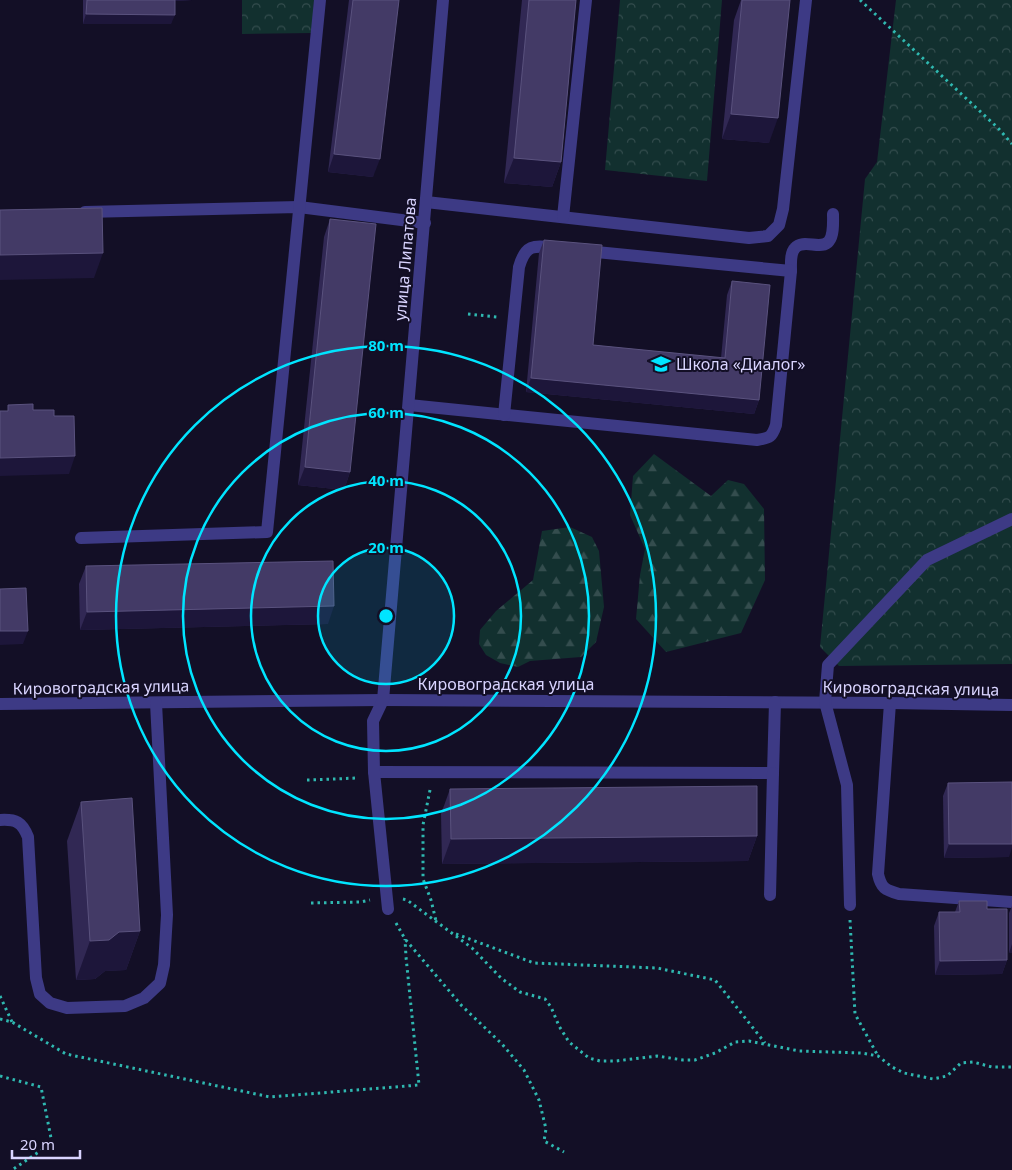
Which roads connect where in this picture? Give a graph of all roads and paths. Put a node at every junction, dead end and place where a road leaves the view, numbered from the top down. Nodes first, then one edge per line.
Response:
1 (320, 0) edge
2 (443, 0) edge
3 (586, 0) edge
4 (806, 0) edge
5 (860, 0) edge
6 (1012, 144) edge
7 (426, 202) junction
8 (299, 207) junction
9 (70, 213) edge
10 (833, 214) dead end
11 (563, 217) junction
12 (425, 223) junction
13 (791, 271) junction
14 (468, 314) dead end
15 (480, 316) dead end
16 (408, 405) junction
17 (504, 415) junction
18 (1012, 519) edge
19 (81, 538) dead end
20 (383, 700) junction
21 (156, 702) junction
22 (775, 702) junction
23 (825, 702) junction
24 (890, 703) junction
25 (0, 704) edge
26 (1012, 706) edge
27 (433, 772) junction
28 (773, 773) junction
29 (375, 775) junction
30 (307, 780) dead end
31 (0, 820) edge
32 (770, 895) dead end
33 (386, 896) junction
34 (1012, 902) edge
35 (311, 903) dead end
36 (850, 905) joint
37 (388, 909) joint
38 (436, 921) junction
39 (451, 932) junction
40 (405, 939) junction
41 (0, 996) edge
42 (0, 1019) edge
43 (12, 1022) junction
44 (766, 1044) junction
45 (878, 1056) junction
46 (1012, 1067) edge
47 (0, 1076) edge
48 (564, 1152) dead end
49 (12, 1170) edge

1 - 8 street
2 - 7 street, улица Липатова
3 - 11 street
4 - 11 street
5 - 6 path
7 - 11 street
7 - 12 street, улица Липатова
8 - 9 street
8 - 12 street
8 - 19 street
10 - 13 street
12 - 16 street, улица Липатова
13 - 17 street
13 - 17 street
14 - 15 path
16 - 17 street
16 - 20 street, улица Липатова
18 - 23 street
20 - 21 street, Кировоградская улица
20 - 22 street, Кировоградская улица
20 - 29 street, улица Липатова
21 - 25 street, Кировоградская улица
21 - 31 street
22 - 23 street, Кировоградская улица
22 - 28 street
23 - 24 street, Кировоградская улица
23 - 36 street
24 - 26 street, Кировоградская улица
24 - 34 street
27 - 28 street
27 - 29 street
27 - 38 path
28 - 32 street
29 - 30 path
29 - 33 street, улица Липатова
33 - 35 path
33 - 37 street, улица Липатова
33 - 38 path
36 - 45 path
37 - 40 path
38 - 39 path
39 - 44 path
39 - 44 path
40 - 43 path
40 - 48 path
41 - 43 path
42 - 43 path
44 - 45 path
45 - 46 path
47 - 49 path

